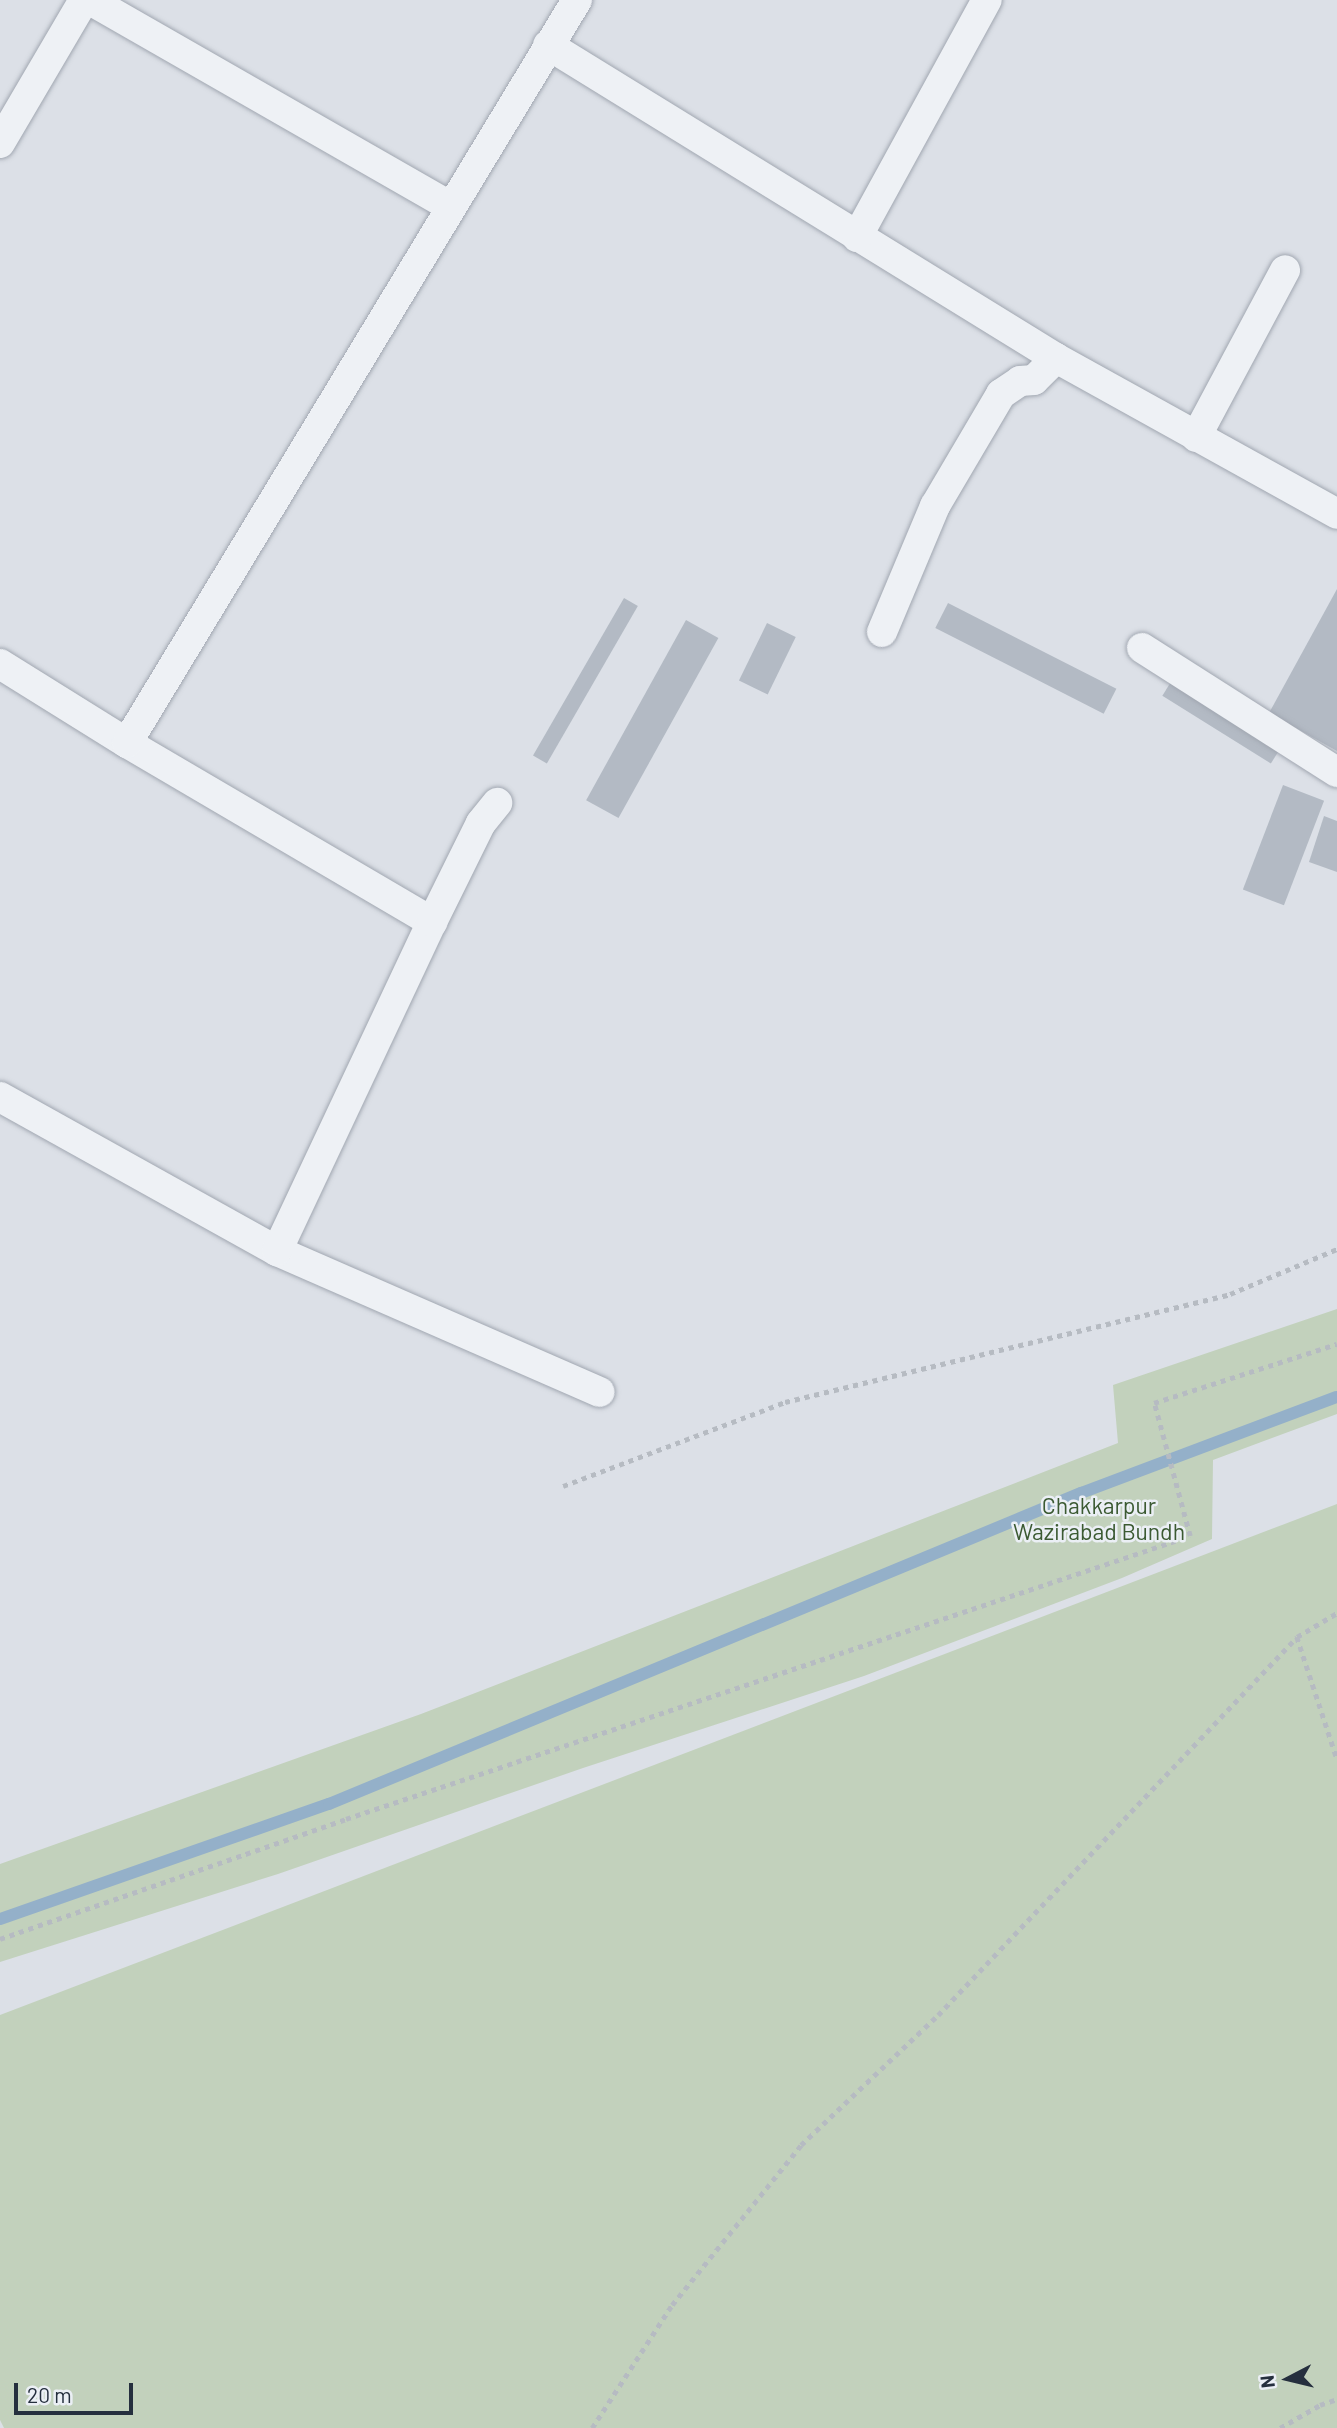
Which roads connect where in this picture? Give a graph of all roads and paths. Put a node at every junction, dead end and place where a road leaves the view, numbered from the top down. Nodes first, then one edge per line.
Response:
1 (84, 0) edge
2 (90, 0) edge
3 (577, 0) edge
4 (987, 0) edge
5 (548, 45) junction
6 (0, 143) edge
7 (450, 206) junction
8 (857, 237) junction
9 (1285, 270) dead end
10 (1056, 358) junction
11 (1196, 437) junction
12 (1337, 514) edge
13 (882, 632) dead end
14 (1142, 648) dead end
15 (0, 664) edge
16 (127, 743) junction
17 (1337, 772) edge
18 (497, 803) dead end
19 (432, 922) junction
20 (0, 1097) edge
21 (1337, 1250) edge
22 (277, 1251) junction
23 (1337, 1344) edge
24 (600, 1392) dead end
25 (563, 1486) dead end
26 (1337, 1613) edge
27 (1297, 1637) junction
28 (1337, 1759) edge
29 (0, 1939) edge
30 (1337, 2399) edge
31 (592, 2428) edge
32 (1280, 2428) edge

1 - 6 street
2 - 7 street
3 - 5 street
4 - 8 street
5 - 7 street
5 - 8 street
7 - 16 street
8 - 10 street
9 - 11 street
10 - 11 street
10 - 13 street
11 - 12 street
14 - 17 street
15 - 16 street
16 - 19 street
18 - 19 street
19 - 22 street
20 - 22 street
21 - 25 path
22 - 24 street
23 - 29 path
26 - 27 path
27 - 28 path
27 - 31 path
30 - 32 path

